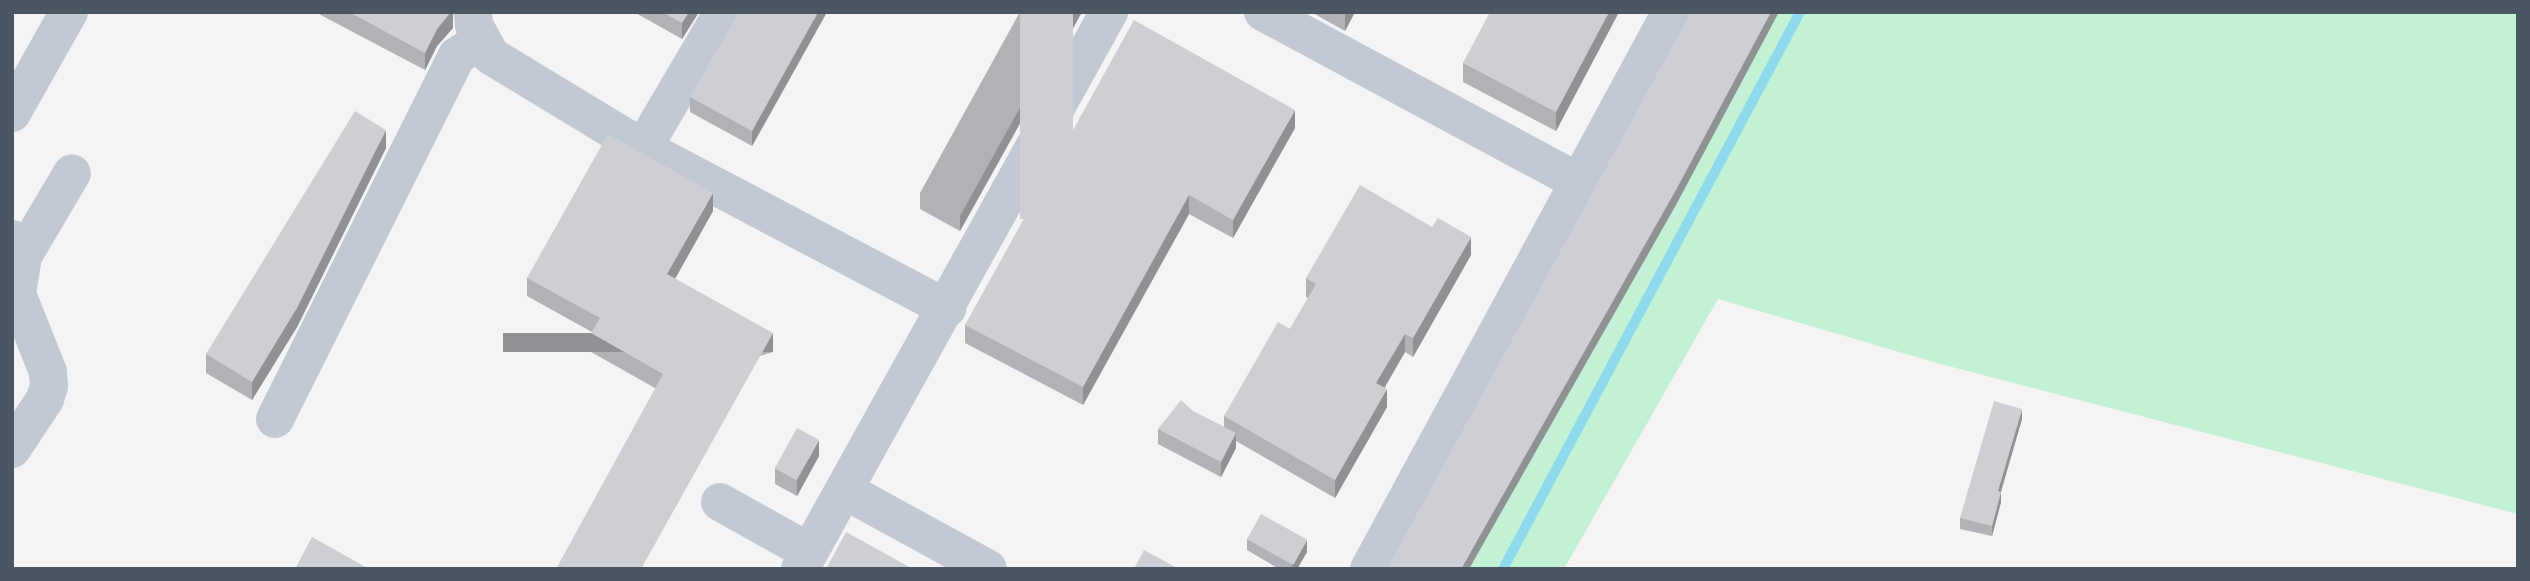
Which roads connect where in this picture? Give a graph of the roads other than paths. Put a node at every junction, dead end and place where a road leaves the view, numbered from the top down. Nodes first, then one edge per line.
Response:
1 (69, 12) edge
2 (723, 12) edge
3 (1109, 12) edge
4 (1263, 12) edge
5 (1671, 12) edge
6 (477, 26) edge
7 (12, 113) edge
8 (643, 148) junction
9 (72, 173) dead end
10 (1581, 183) junction
11 (18, 248) edge
12 (15, 297) edge
13 (947, 308) junction
14 (275, 419) dead end
15 (12, 449) edge
16 (844, 490) junction
17 (720, 502) dead end
18 (805, 560) edge
19 (988, 569) edge
20 (1369, 569) edge

1 - 7 lane
2 - 8 lane
3 - 13 lane
4 - 10 lane
5 - 10 lane
6 - 8 lane
6 - 14 lane
8 - 13 lane
9 - 11 lane
10 - 20 lane
11 - 12 lane
12 - 15 lane
13 - 16 lane
16 - 18 lane
16 - 19 lane
17 - 18 lane

